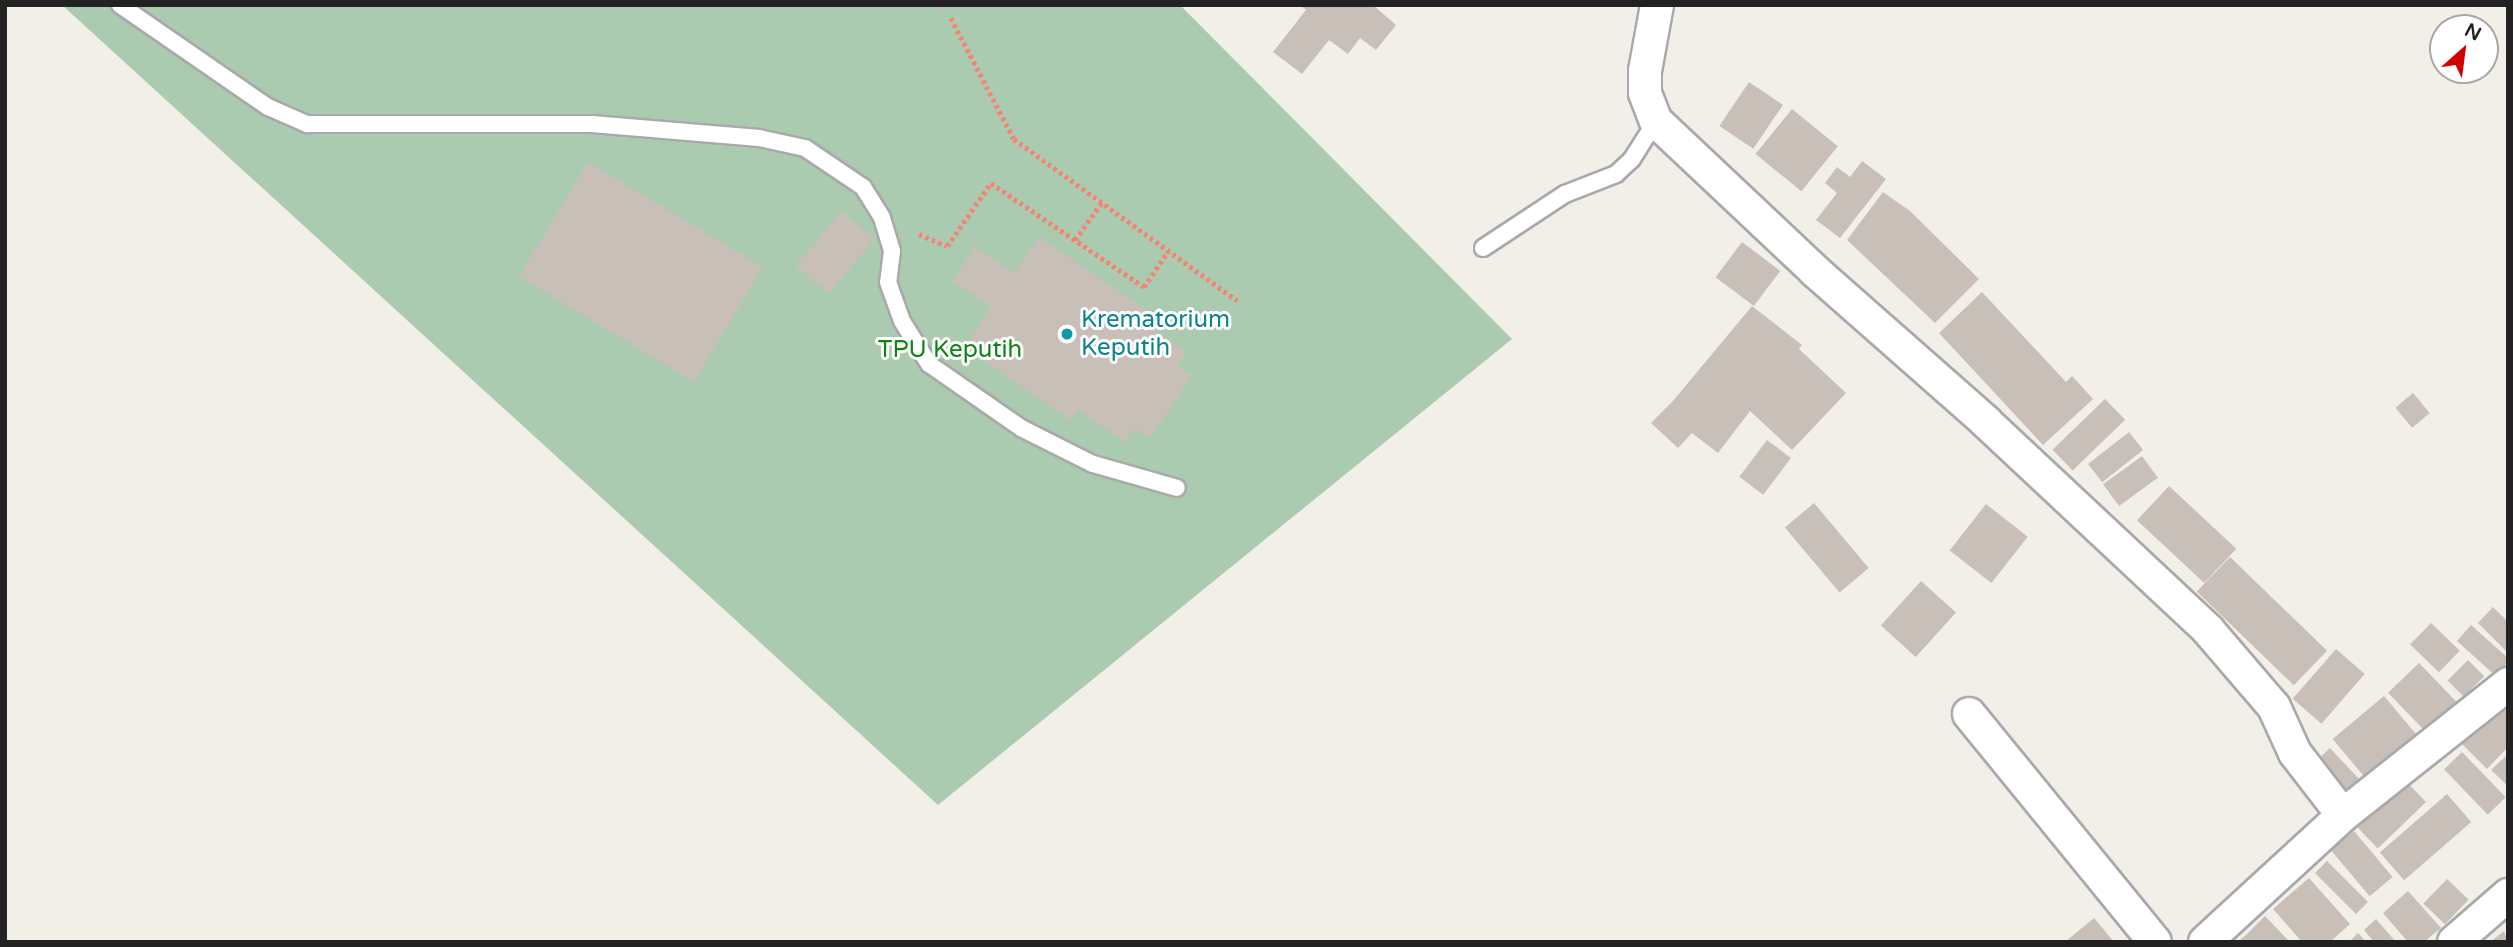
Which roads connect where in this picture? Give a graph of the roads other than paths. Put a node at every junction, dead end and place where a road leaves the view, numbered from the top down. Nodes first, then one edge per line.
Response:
1 (120, 5) edge
2 (1657, 5) edge
3 (1656, 121) junction
4 (1483, 248) dead end
5 (1177, 488) dead end
6 (2508, 684) edge
7 (1969, 714) dead end
8 (2343, 815) junction
9 (2508, 895) edge
10 (2155, 942) edge
11 (2205, 942) edge
12 (2454, 942) edge

1 - 5 lane
2 - 3 street
3 - 4 lane
3 - 8 street
6 - 8 street
7 - 10 street
8 - 11 street
9 - 12 street

